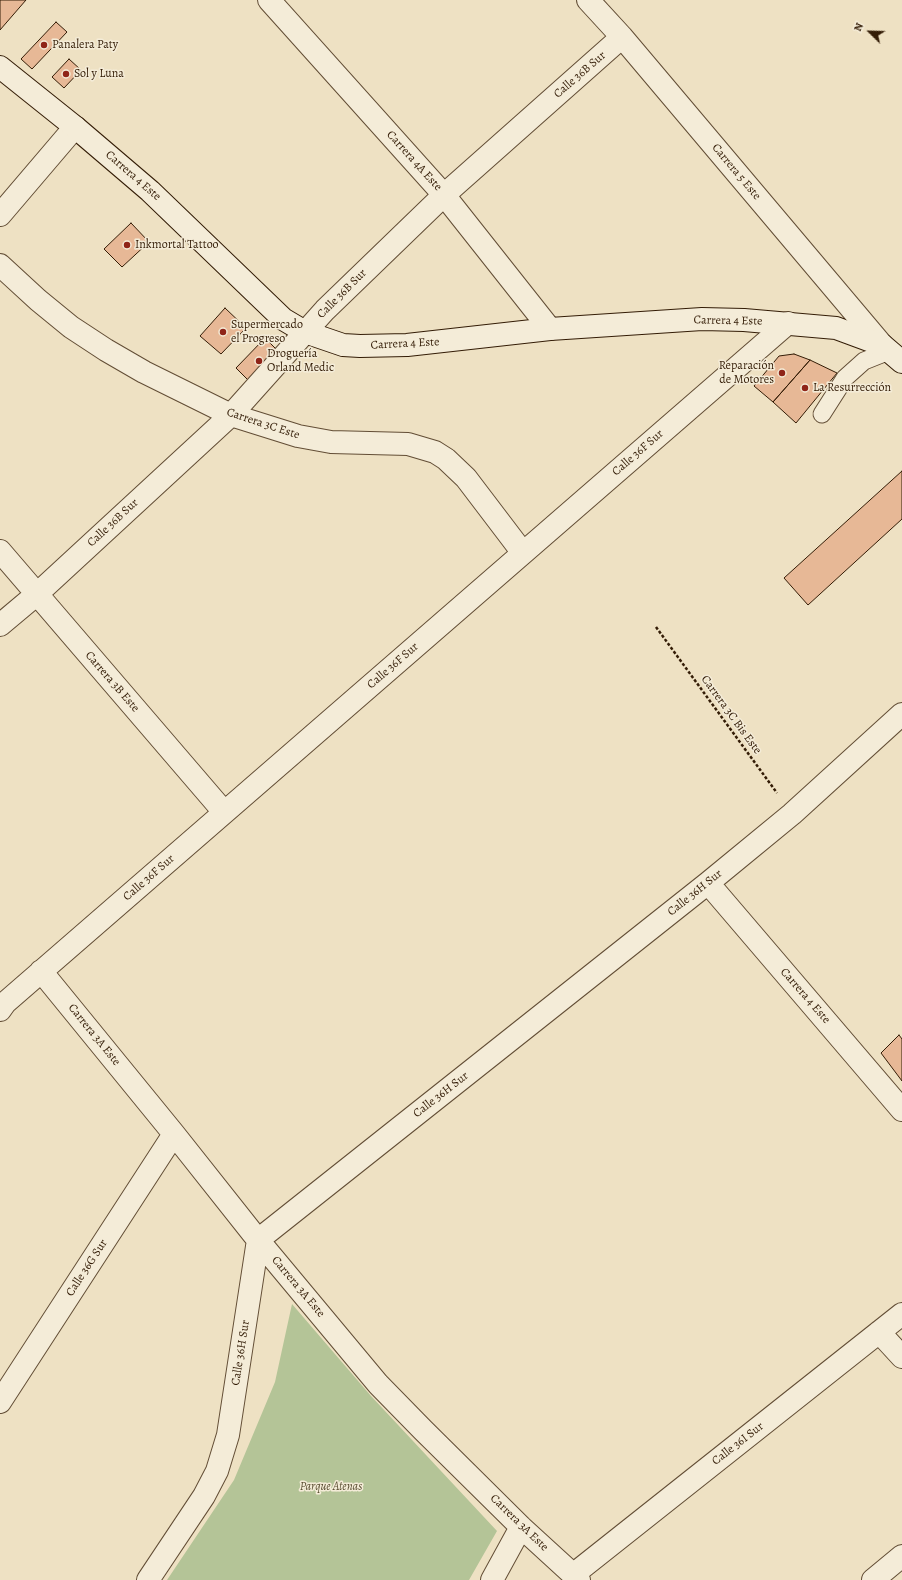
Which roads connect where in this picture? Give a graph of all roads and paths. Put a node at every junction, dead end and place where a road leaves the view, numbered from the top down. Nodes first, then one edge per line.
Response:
1 (269, 0) edge
2 (588, 0) edge
3 (622, 37) junction
4 (0, 67) edge
5 (75, 127) junction
6 (444, 195) junction
7 (0, 215) edge
8 (0, 265) edge
9 (788, 323) junction
10 (550, 329) junction
11 (305, 332) junction
12 (891, 353) edge
13 (822, 414) dead end
14 (231, 415) junction
15 (0, 551) edge
16 (523, 553) junction
17 (36, 594) junction
18 (0, 625) edge
19 (656, 627) dead end
20 (898, 724) edge
21 (224, 812) junction
22 (792, 814) junction
23 (708, 883) junction
24 (41, 971) junction
25 (2, 1003) edge
26 (902, 1110) edge
27 (174, 1134) junction
28 (258, 1240) junction
29 (902, 1314) edge
30 (879, 1332) junction
31 (902, 1357) edge
32 (0, 1402) edge
33 (521, 1527) junction
34 (902, 1556) edge
35 (576, 1577) edge
36 (148, 1580) edge
37 (492, 1580) edge
38 (873, 1580) edge

1 - 6 street, Carrera 4A Este
2 - 3 street, Carrera 5 Este
3 - 6 street, Calle 36B Sur
3 - 12 street, Carrera 5 Este
4 - 5 street, Carrera 4 Este
5 - 7 street
5 - 11 street, Carrera 4 Este
6 - 10 street, Carrera 4A Este
6 - 11 street, Calle 36B Sur
8 - 14 street, Carrera 3C Este
9 - 10 street, Carrera 4 Este
9 - 12 street, Carrera 4 Este
9 - 16 street, Calle 36F Sur
10 - 11 street, Carrera 4 Este
11 - 14 street, Calle 36B Sur
12 - 13 lane
14 - 16 street, Carrera 3C Este
14 - 17 street, Calle 36B Sur
15 - 17 street, Carrera 3B Este
16 - 21 street, Calle 36F Sur
17 - 18 street, Calle 36B Sur
17 - 21 street, Carrera 3B Este
19 - 22 path, Carrera 3C Bis Este
20 - 22 street, Calle 36H Sur
21 - 24 street, Calle 36F Sur
22 - 23 street, Calle 36H Sur
23 - 26 street, Carrera 4 Este
23 - 28 street, Calle 36H Sur
24 - 25 street, Calle 36F Sur
24 - 27 street, Carrera 3A Este
27 - 28 street, Carrera 3A Este
27 - 32 street, Calle 36G Sur
28 - 33 street, Carrera 3A Este
28 - 36 street, Calle 36H Sur
29 - 30 street, Calle 36I Sur
30 - 31 street
30 - 35 street, Calle 36I Sur
33 - 35 street, Carrera 3A Este
33 - 37 street
34 - 38 street

